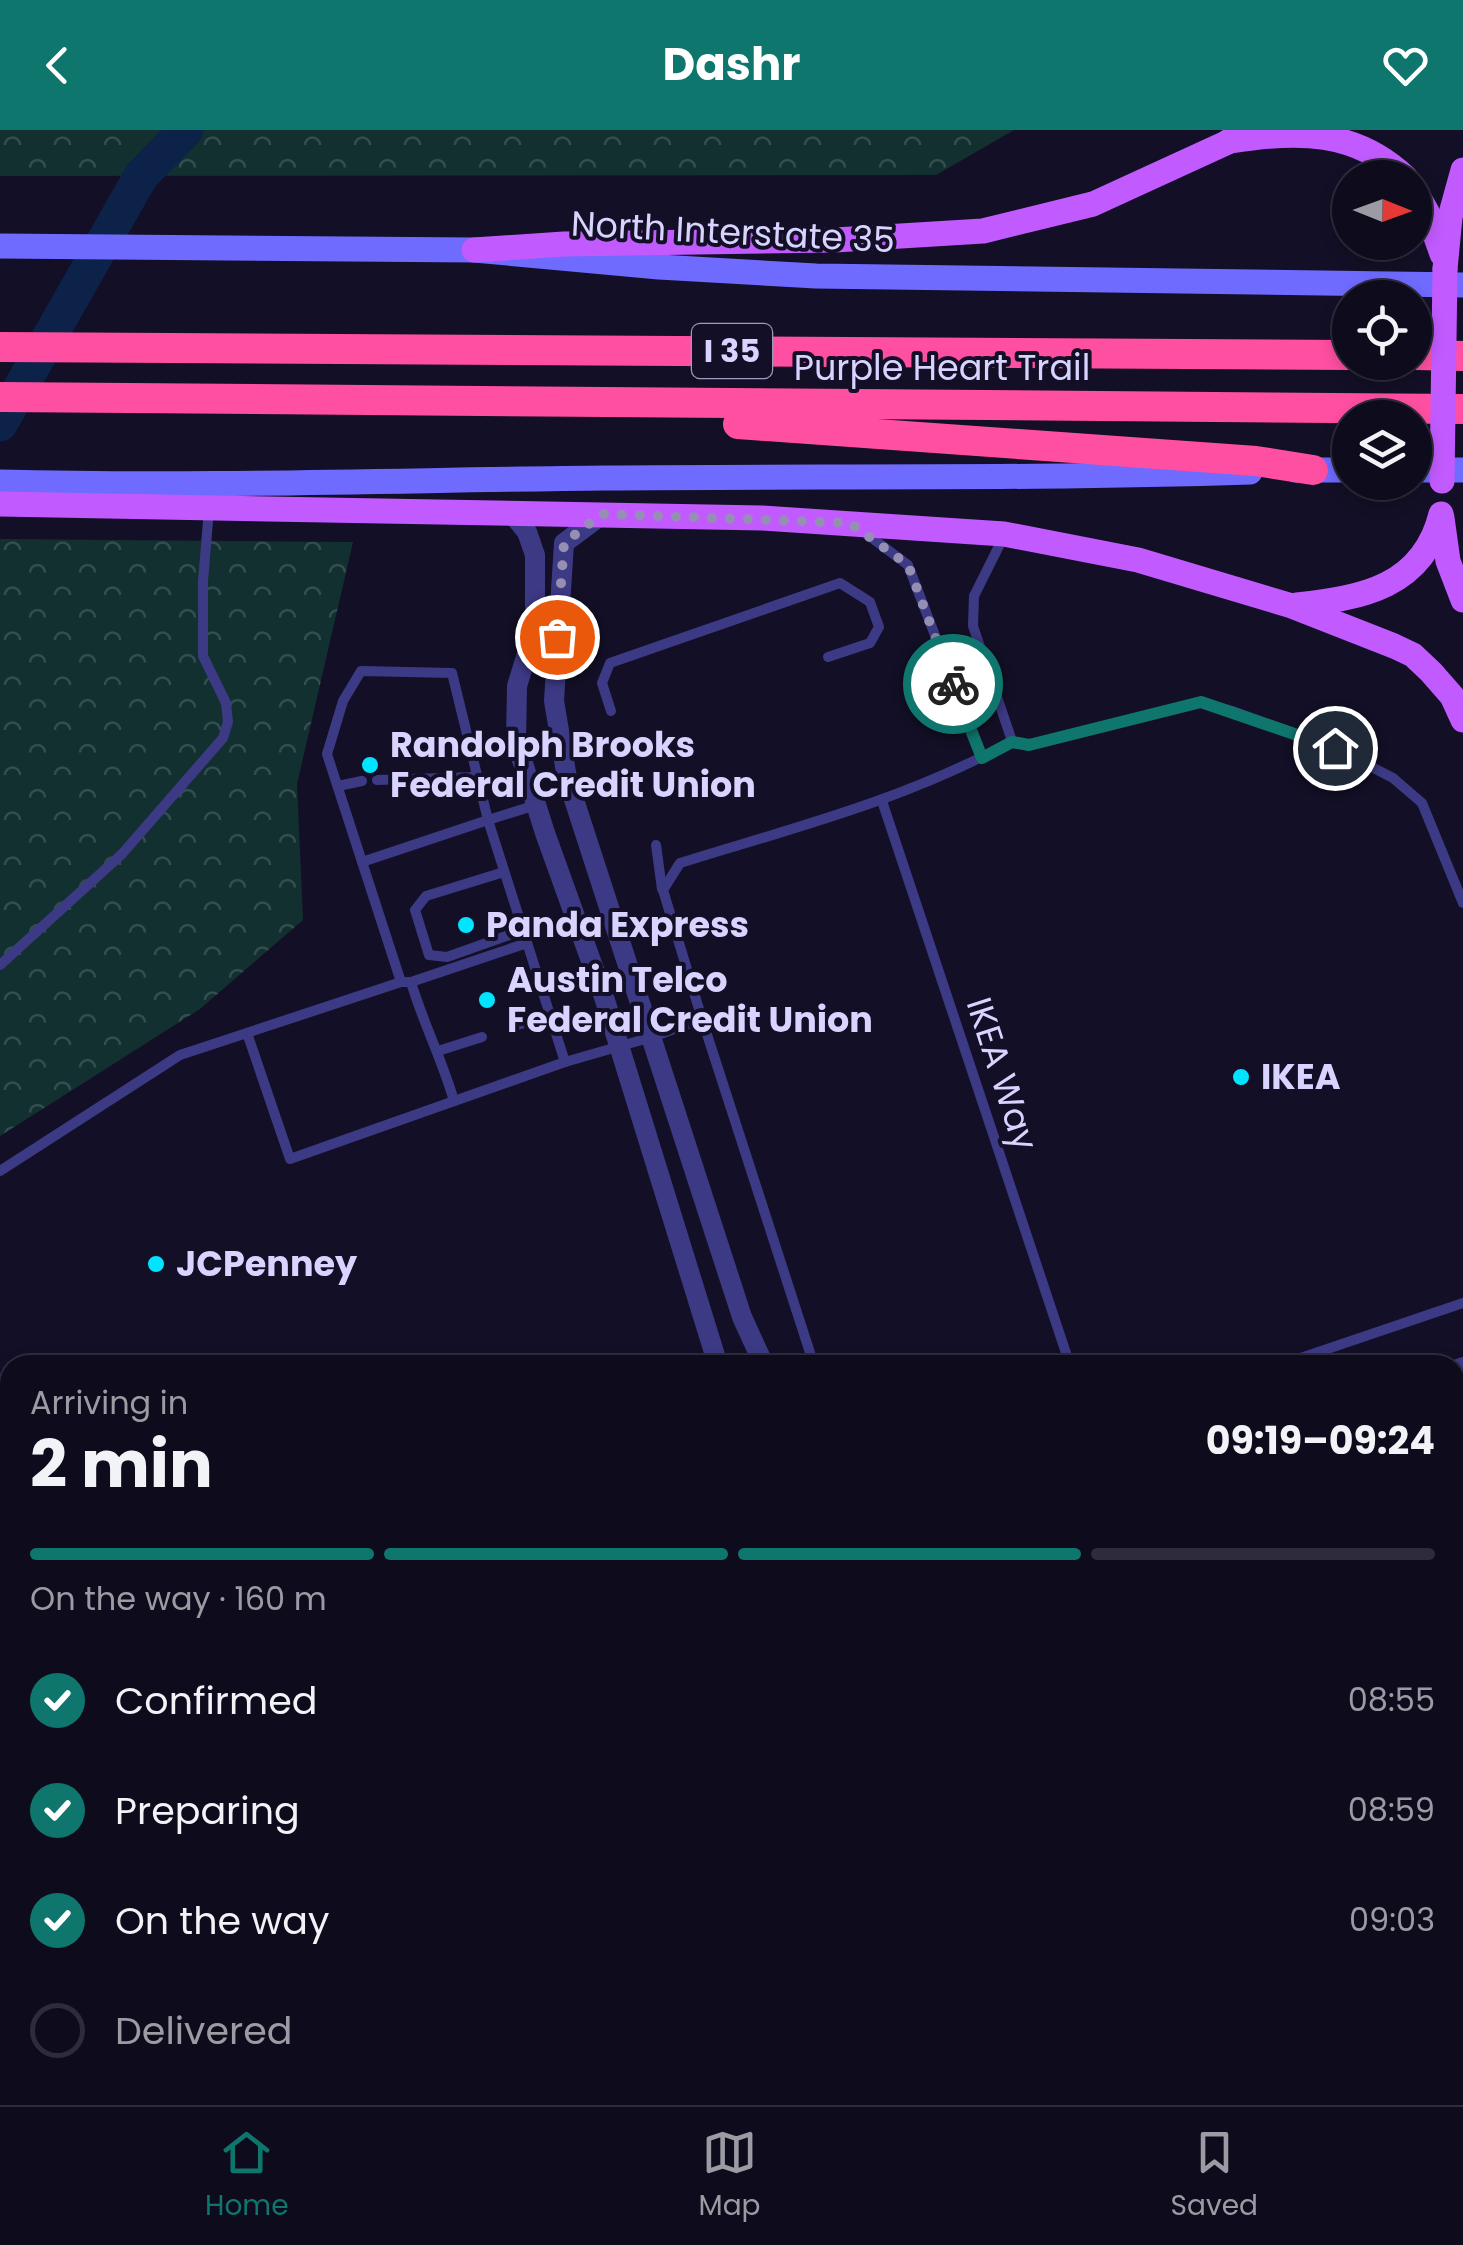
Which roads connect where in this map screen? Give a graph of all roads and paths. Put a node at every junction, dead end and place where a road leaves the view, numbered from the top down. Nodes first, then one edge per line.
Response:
1 (1236, 136) edge
2 (1385, 160) edge
3 (1463, 170) edge
4 (1432, 224) edge
5 (0, 246) edge
6 (474, 250) junction
7 (1454, 277) edge
8 (0, 347) edge
9 (1332, 355) edge
10 (1432, 355) edge
11 (1463, 356) edge
12 (0, 397) edge
13 (342, 402) junction
14 (1463, 409) edge
15 (1314, 470) junction
16 (1332, 470) edge
17 (1453, 476) edge
18 (0, 482) edge
19 (0, 504) edge
20 (208, 508) junction
21 (510, 511) junction
22 (602, 514) junction
23 (1441, 514) junction
24 (850, 523) junction
25 (1004, 534) junction
26 (1463, 600) edge
27 (1292, 606) junction
28 (828, 657) dead end
29 (611, 711) dead end
30 (1463, 720) edge
31 (1012, 742) junction
32 (982, 758) junction
33 (477, 777) junction
34 (377, 780) dead end
35 (362, 781) dead end
36 (338, 786) junction
37 (882, 800) junction
38 (536, 805) junction
39 (488, 820) junction
40 (656, 846) dead end
41 (362, 862) junction
42 (504, 872) junction
43 (662, 890) junction
44 (1463, 903) edge
45 (523, 930) junction
46 (527, 943) junction
47 (0, 965) edge
48 (406, 982) junction
49 (550, 1016) junction
50 (702, 1019) junction
51 (514, 1026) dead end
52 (247, 1033) junction
53 (482, 1037) dead end
54 (652, 1038) junction
55 (620, 1046) junction
56 (438, 1051) junction
57 (565, 1062) junction
58 (454, 1101) junction
59 (0, 1172) edge
60 (1463, 1303) edge
61 (715, 1355) edge
62 (759, 1355) edge
63 (811, 1355) edge
64 (1067, 1355) edge
65 (1310, 1355) edge

1 - 2 main road
1 - 6 main road
3 - 7 main road
4 - 7 main road
5 - 6 main road, North Interstate 35
6 - 7 main road, North Interstate 35
7 - 17 main road, bridge
8 - 9 highway, Purple Heart Trail / I 35
10 - 11 highway
12 - 13 highway, Purple Heart Trail / I 35
13 - 14 highway, Purple Heart Trail / I 35
13 - 15 highway
15 - 16 main road
15 - 18 main road
17 - 23 main road
19 - 20 main road
20 - 21 main road
20 - 47 lane
21 - 22 main road
21 - 38 street
22 - 24 main road
22 - 54 street
23 - 26 main road
23 - 27 main road
24 - 25 main road
24 - 32 lane
25 - 27 main road
25 - 31 lane
27 - 30 main road
28 - 29 lane
31 - 32 lane
31 - 44 lane
32 - 37 lane
33 - 34 lane
33 - 36 lane
33 - 39 lane
35 - 36 lane
36 - 41 lane
37 - 43 lane
37 - 64 lane, IKEA Way
38 - 39 lane
38 - 55 street
39 - 41 lane
39 - 42 lane
40 - 43 lane
41 - 48 lane
42 - 45 lane
42 - 45 lane
43 - 50 lane
45 - 46 lane
46 - 48 lane
46 - 49 lane
48 - 52 lane
48 - 56 lane
49 - 51 lane
49 - 57 lane
50 - 54 lane
50 - 63 lane
52 - 58 lane
52 - 59 lane
53 - 56 lane
54 - 55 lane
54 - 62 street
55 - 57 lane
55 - 61 street
56 - 58 lane
57 - 58 lane
60 - 65 lane

